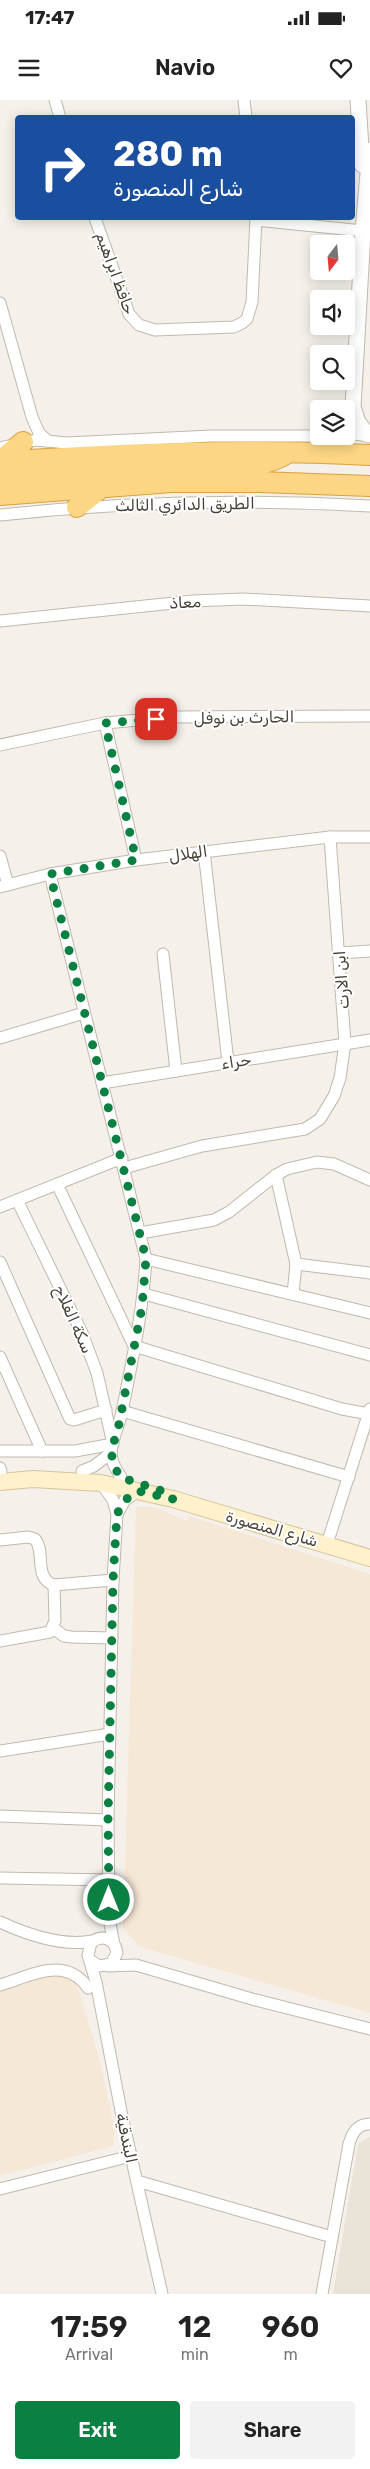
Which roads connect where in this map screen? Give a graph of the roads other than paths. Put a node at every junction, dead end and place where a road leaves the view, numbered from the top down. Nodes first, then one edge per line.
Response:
1 (54, 100) edge
2 (244, 100) edge
3 (358, 100) edge
4 (368, 100) edge
5 (59, 115) edge
6 (246, 115) edge
7 (370, 138) edge
8 (370, 150) edge
9 (367, 190) edge
10 (96, 220) edge
11 (256, 220) edge
12 (265, 220) edge
13 (362, 231) junction
14 (0, 303) edge
15 (353, 400) edge
16 (355, 413) edge
17 (32, 417) junction
18 (310, 436) edge
19 (355, 437) edge
20 (48, 441) junction
21 (23, 442) junction
22 (369, 442) edge
23 (0, 448) edge
24 (292, 450) junction
25 (0, 462) edge
26 (0, 480) edge
27 (370, 486) edge
28 (101, 488) junction
29 (0, 495) edge
30 (370, 506) edge
31 (77, 507) junction
32 (0, 515) edge
33 (370, 606) edge
34 (0, 622) edge
35 (370, 716) edge
36 (105, 723) junction
37 (0, 745) edge
38 (370, 836) edge
39 (330, 837) junction
40 (204, 851) junction
41 (0, 856) edge
42 (136, 860) junction
43 (50, 874) junction
44 (4, 886) edge
45 (370, 951) edge
46 (339, 952) junction
47 (163, 954) dead end
48 (84, 1013) junction
49 (0, 1038) edge
50 (370, 1040) edge
51 (345, 1043) junction
52 (228, 1062) junction
53 (176, 1071) junction
54 (102, 1083) junction
55 (123, 1163) junction
56 (276, 1175) junction
57 (370, 1180) edge
58 (57, 1184) junction
59 (18, 1200) junction
60 (0, 1207) edge
61 (140, 1233) junction
62 (146, 1259) junction
63 (0, 1262) edge
64 (296, 1264) junction
65 (370, 1273) edge
66 (144, 1294) junction
67 (293, 1294) junction
68 (370, 1313) edge
69 (134, 1346) junction
70 (370, 1355) edge
71 (0, 1357) edge
72 (106, 1410) junction
73 (122, 1411) junction
74 (370, 1412) edge
75 (112, 1448) junction
76 (0, 1451) edge
77 (42, 1451) junction
78 (82, 1471) junction
79 (0, 1474) edge
80 (120, 1477) junction
81 (349, 1477) junction
82 (101, 1483) junction
83 (138, 1491) junction
84 (173, 1499) junction
85 (117, 1514) junction
86 (0, 1540) edge
87 (327, 1544) junction
88 (370, 1558) edge
89 (113, 1580) junction
90 (54, 1584) junction
91 (54, 1628) junction
92 (112, 1638) junction
93 (0, 1641) edge
94 (110, 1734) junction
95 (0, 1751) edge
96 (0, 1816) edge
97 (108, 1820) junction
98 (0, 1878) edge
99 (110, 1880) junction
100 (109, 1919) junction
101 (0, 1922) edge
102 (96, 1940) junction
103 (68, 1943) junction
104 (116, 1949) junction
105 (89, 1958) junction
106 (136, 1965) junction
107 (105, 1966) junction
108 (92, 1985) junction
109 (0, 1986) edge
110 (370, 2029) edge
111 (370, 2124) edge
112 (131, 2156) junction
113 (137, 2181) junction
114 (0, 2189) edge
115 (332, 2237) junction
116 (162, 2294) edge
117 (322, 2294) edge

1 - 5 street
2 - 6 street
3 - 9 street
4 - 7 street
8 - 9 street
9 - 13 street
10 - 11 street, حافظ ابراهيم
12 - 13 street, حافظ ابراهيم
13 - 15 street
14 - 17 street
16 - 22 street
17 - 20 street
17 - 21 street
18 - 20 street
19 - 22 street
20 - 21 street
21 - 23 street
21 - 25 highway
22 - 24 highway
24 - 25 highway
24 - 26 highway
27 - 28 highway, الطريق الدائري الثالث
28 - 29 highway, الطريق الدائري الثالث
28 - 31 highway
30 - 31 street, الطريق الدائري الثالث
31 - 32 street, الطريق الدائري الثالث
33 - 34 street, معاذ
35 - 36 street, الحارث بن نوفل
36 - 37 street, الحارث بن نوفل
36 - 42 street
38 - 39 street, الهلال
39 - 40 street, الهلال
39 - 46 street, ابن الارت
40 - 42 street, الهلال
40 - 52 street
41 - 44 street, الهلال
42 - 43 street, الهلال
43 - 44 street, الهلال
43 - 48 street
45 - 46 street
46 - 51 street, ابن الارت
47 - 53 street
48 - 49 street
48 - 54 street
50 - 51 street, حراء
51 - 52 street, حراء
51 - 55 street, ابن الارت
52 - 53 street, حراء
53 - 54 street, حراء
54 - 55 street
55 - 58 street
55 - 61 street
56 - 57 street
56 - 61 street
56 - 64 street
58 - 59 street
58 - 69 street
59 - 60 street
59 - 72 street, سكة الفلاح
61 - 62 street
62 - 66 street
62 - 67 street
63 - 72 street
64 - 65 street
64 - 67 street
66 - 69 street
66 - 70 street
67 - 68 street
69 - 73 street
69 - 74 street
71 - 77 street
72 - 75 street, سكة الفلاح
73 - 75 street
73 - 81 street
74 - 81 street
75 - 77 street
75 - 78 street
75 - 80 street
76 - 77 street
78 - 79 main road, شارع المنصورة
78 - 80 main road, شارع المنصورة
79 - 82 main road, شارع المنصورة
80 - 84 main road, شارع المنصورة
81 - 87 street
82 - 83 main road, شارع المنصورة
82 - 85 street
83 - 84 main road, شارع المنصورة
83 - 85 street
84 - 87 main road, شارع المنصورة
85 - 89 street
86 - 90 street
87 - 88 main road, شارع المنصورة
89 - 90 street
89 - 92 street
90 - 91 street
91 - 92 street
91 - 93 street
92 - 94 street
94 - 95 street
94 - 97 street
96 - 97 street
97 - 99 street
98 - 99 street
99 - 100 street
100 - 102 street
100 - 104 street
101 - 103 street
102 - 103 street
102 - 104 street
102 - 105 street
103 - 105 street
104 - 106 street
104 - 107 street
105 - 107 street
105 - 108 street, البندقية
106 - 107 street
106 - 110 street
107 - 108 street
108 - 109 street
108 - 112 street, البندقية
111 - 115 street
112 - 113 street, البندقية
112 - 114 street
113 - 115 street
113 - 116 street, البندقية
115 - 117 street

